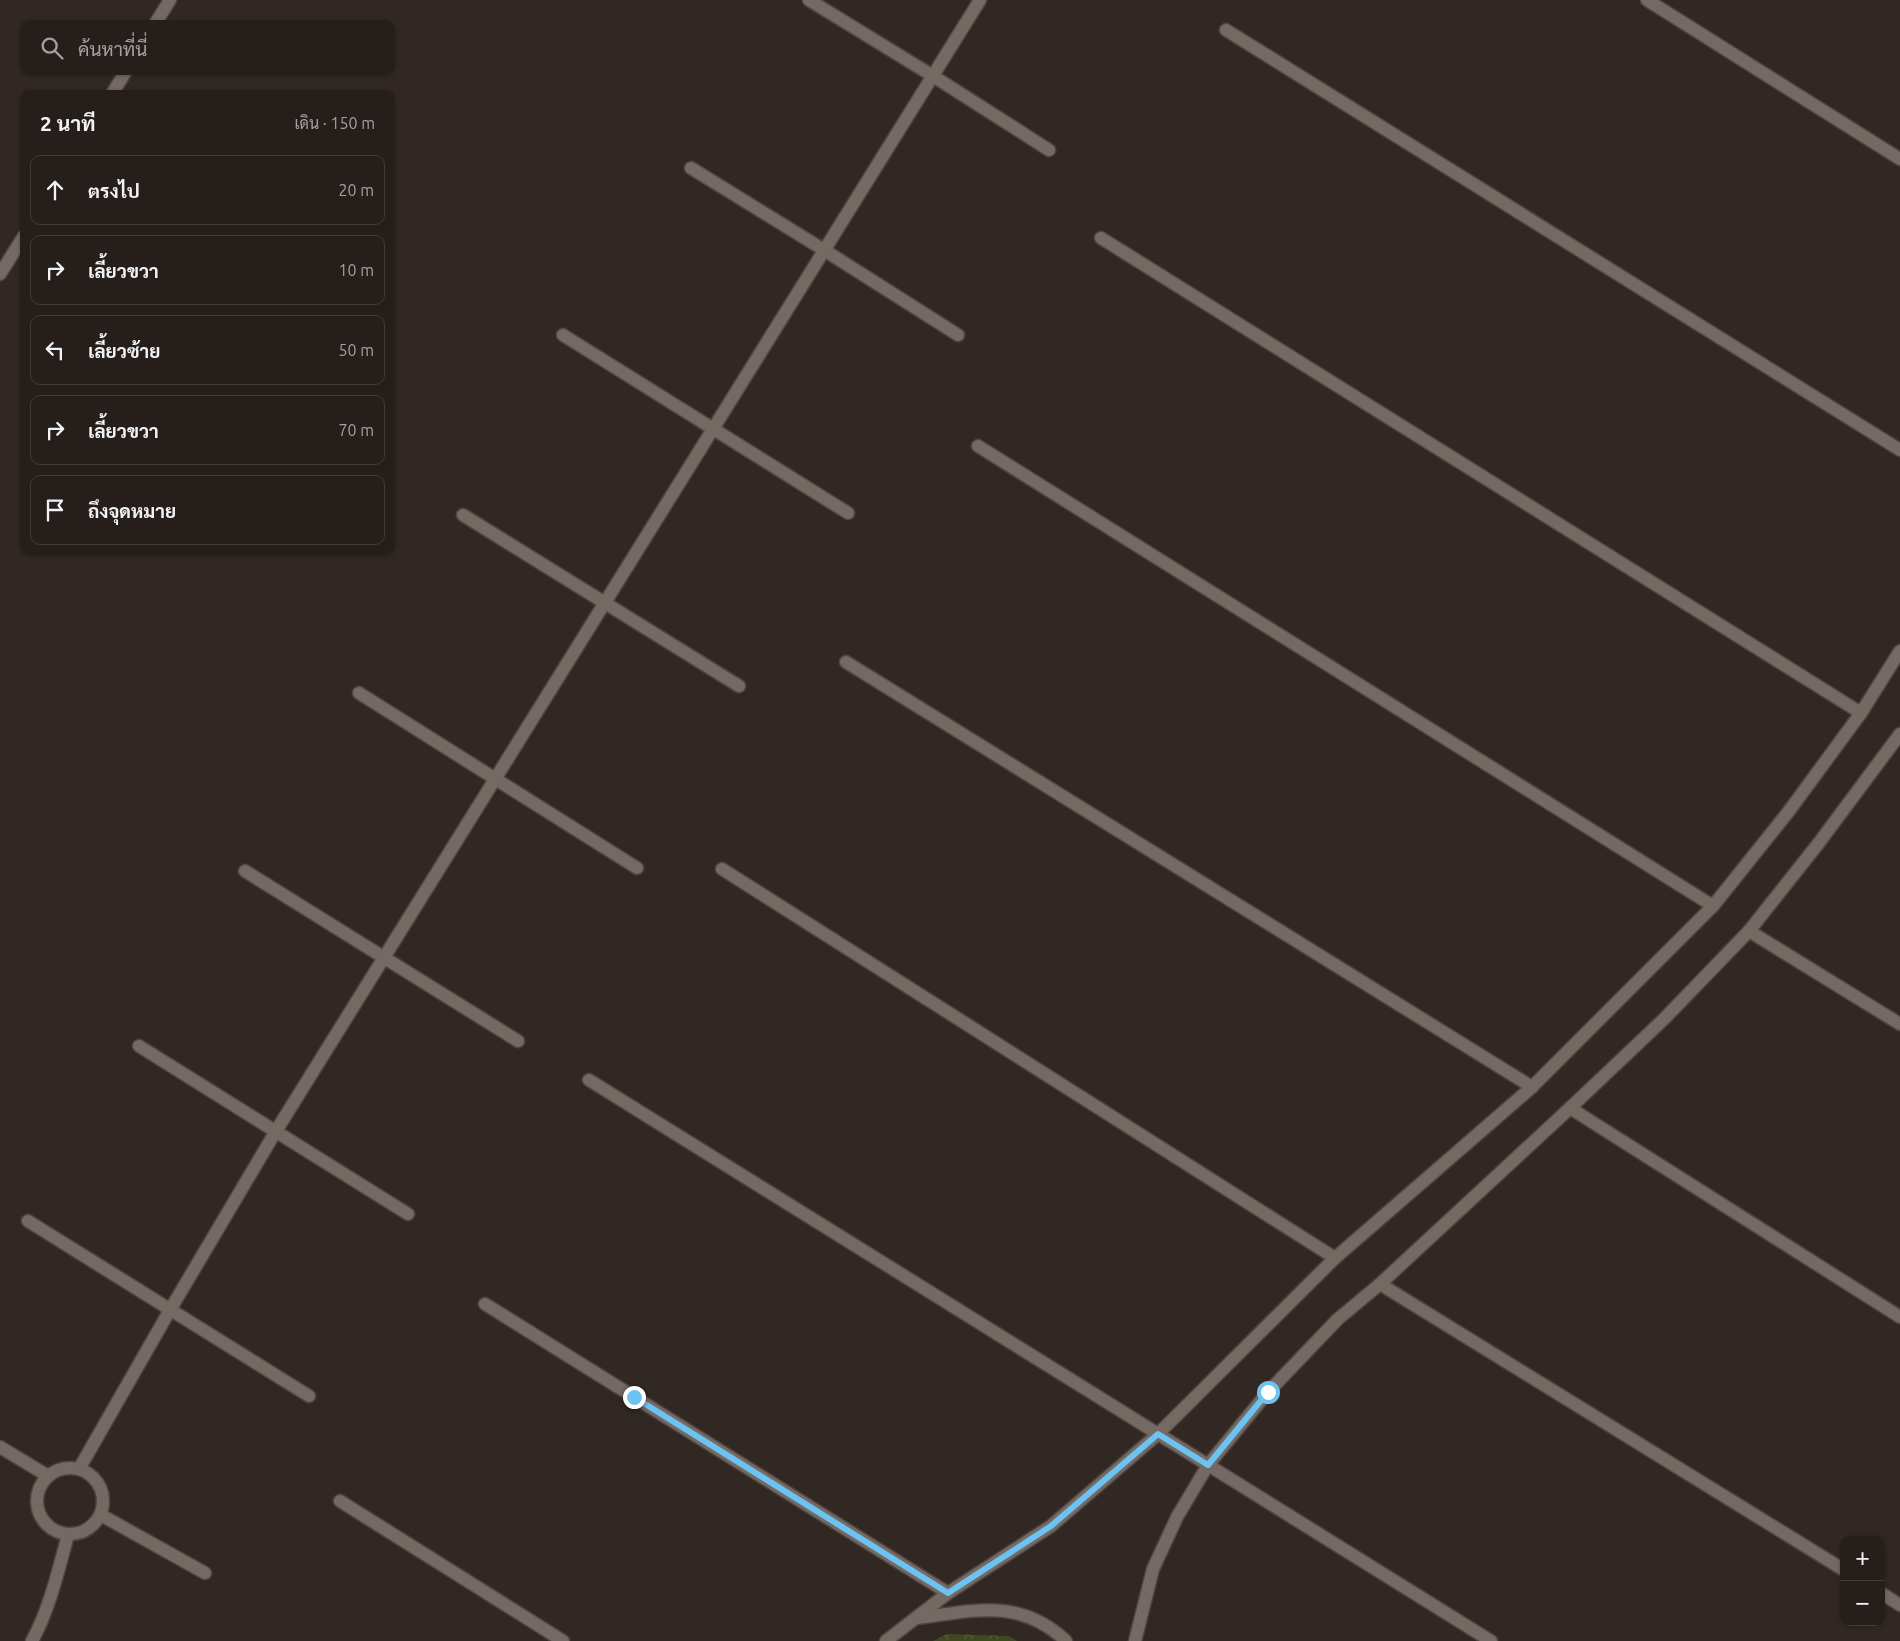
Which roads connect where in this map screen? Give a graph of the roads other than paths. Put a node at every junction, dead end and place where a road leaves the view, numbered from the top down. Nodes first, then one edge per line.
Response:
1 (170, 0) edge
2 (810, 0) edge
3 (980, 0) edge
4 (1647, 0) edge
5 (158, 20) edge
6 (1226, 30) dead end
7 (124, 75) edge
8 (933, 76) junction
9 (114, 90) edge
10 (1049, 150) dead end
11 (1900, 159) edge
12 (690, 168) dead end
13 (1101, 238) dead end
14 (20, 242) edge
15 (824, 250) junction
16 (0, 274) edge
17 (563, 335) dead end
18 (958, 336) dead end
19 (714, 430) junction
20 (978, 446) dead end
21 (1900, 450) edge
22 (848, 513) dead end
23 (463, 515) dead end
24 (604, 604) junction
25 (1900, 651) edge
26 (846, 662) dead end
27 (739, 686) dead end
28 (359, 693) dead end
29 (1861, 713) junction
30 (1899, 736) edge
31 (496, 779) junction
32 (636, 868) dead end
33 (722, 869) dead end
34 (245, 871) dead end
35 (1713, 906) junction
36 (1749, 931) junction
37 (383, 958) junction
38 (1900, 1024) edge
39 (518, 1041) dead end
40 (139, 1046) dead end
41 (589, 1080) dead end
42 (1532, 1087) junction
43 (1570, 1108) junction
44 (276, 1131) junction
45 (408, 1214) dead end
46 (28, 1221) dead end
47 (1335, 1258) junction
48 (1380, 1284) junction
49 (485, 1304) dead end
50 (170, 1310) junction
51 (1900, 1317) edge
52 (309, 1396) dead end
53 (1158, 1434) junction
54 (0, 1447) edge
55 (1208, 1465) junction
56 (79, 1469) junction
57 (48, 1476) junction
58 (340, 1502) dead end
59 (100, 1515) junction
60 (68, 1535) junction
61 (1840, 1568) edge
62 (205, 1573) dead end
63 (948, 1593) junction
64 (1885, 1596) edge
65 (1900, 1605) edge
66 (916, 1618) junction
67 (32, 1641) edge
68 (563, 1641) edge
69 (886, 1641) edge
70 (1066, 1641) edge
71 (1136, 1641) edge
72 (1491, 1641) edge

1 - 5 street
2 - 8 street
3 - 8 street
4 - 11 street
6 - 21 street
7 - 9 street
8 - 10 street
8 - 15 street
12 - 15 street
13 - 29 street
14 - 16 street
15 - 18 street
15 - 19 street
17 - 19 street
19 - 22 street
19 - 24 street
20 - 35 street
23 - 24 street
24 - 27 street
24 - 31 street
25 - 29 street
26 - 42 street
28 - 31 street
29 - 35 street
30 - 36 street
31 - 32 street
31 - 37 street
33 - 47 street
34 - 37 street
35 - 42 street
36 - 38 street
36 - 43 street
37 - 39 street
37 - 44 street
40 - 44 street
41 - 53 street
42 - 47 street
43 - 48 street
43 - 51 street
44 - 45 street
44 - 50 street
46 - 50 street
47 - 53 street
48 - 55 street
48 - 61 street
49 - 63 street
50 - 52 street
50 - 56 street
53 - 55 street
53 - 63 street
54 - 57 street
55 - 71 street
55 - 72 street
56 - 57 street
56 - 59 street
57 - 60 street
58 - 68 street
59 - 60 street
59 - 62 street
60 - 67 street
63 - 66 street
64 - 65 street
66 - 69 street
66 - 70 street

